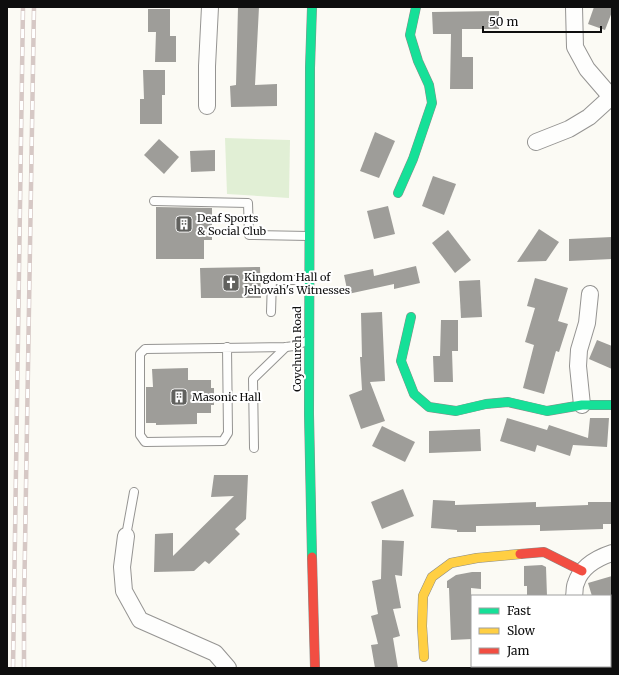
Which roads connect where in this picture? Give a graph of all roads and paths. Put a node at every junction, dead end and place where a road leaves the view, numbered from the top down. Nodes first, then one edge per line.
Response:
1 (210, 7) edge
2 (312, 7) edge
3 (416, 7) edge
4 (574, 7) edge
5 (612, 98) edge
6 (207, 106) dead end
7 (536, 142) dead end
8 (398, 193) dead end
9 (154, 201) dead end
10 (310, 236) junction
11 (310, 280) junction
12 (590, 294) dead end
13 (271, 312) dead end
14 (411, 317) dead end
15 (309, 340) junction
16 (227, 347) junction
17 (286, 347) junction
18 (582, 405) junction
19 (612, 405) edge
20 (254, 448) dead end
21 (134, 492) dead end
22 (126, 536) joint
23 (612, 553) edge
24 (582, 570) junction
25 (574, 595) edge
26 (424, 657) dead end
27 (228, 668) edge
28 (315, 668) edge

1 - 6 street
2 - 10 street, Coychurch Road
3 - 8 street
4 - 5 street
5 - 7 street
9 - 10 lane
10 - 11 street, Coychurch Road
11 - 13 lane
11 - 15 street, Coychurch Road
12 - 18 street
14 - 18 street
15 - 17 lane
15 - 28 street, Coychurch Road
16 - 16 lane
16 - 17 lane
17 - 20 lane
18 - 19 street
21 - 22 lane
22 - 27 street
23 - 24 street
24 - 25 street
24 - 26 street

